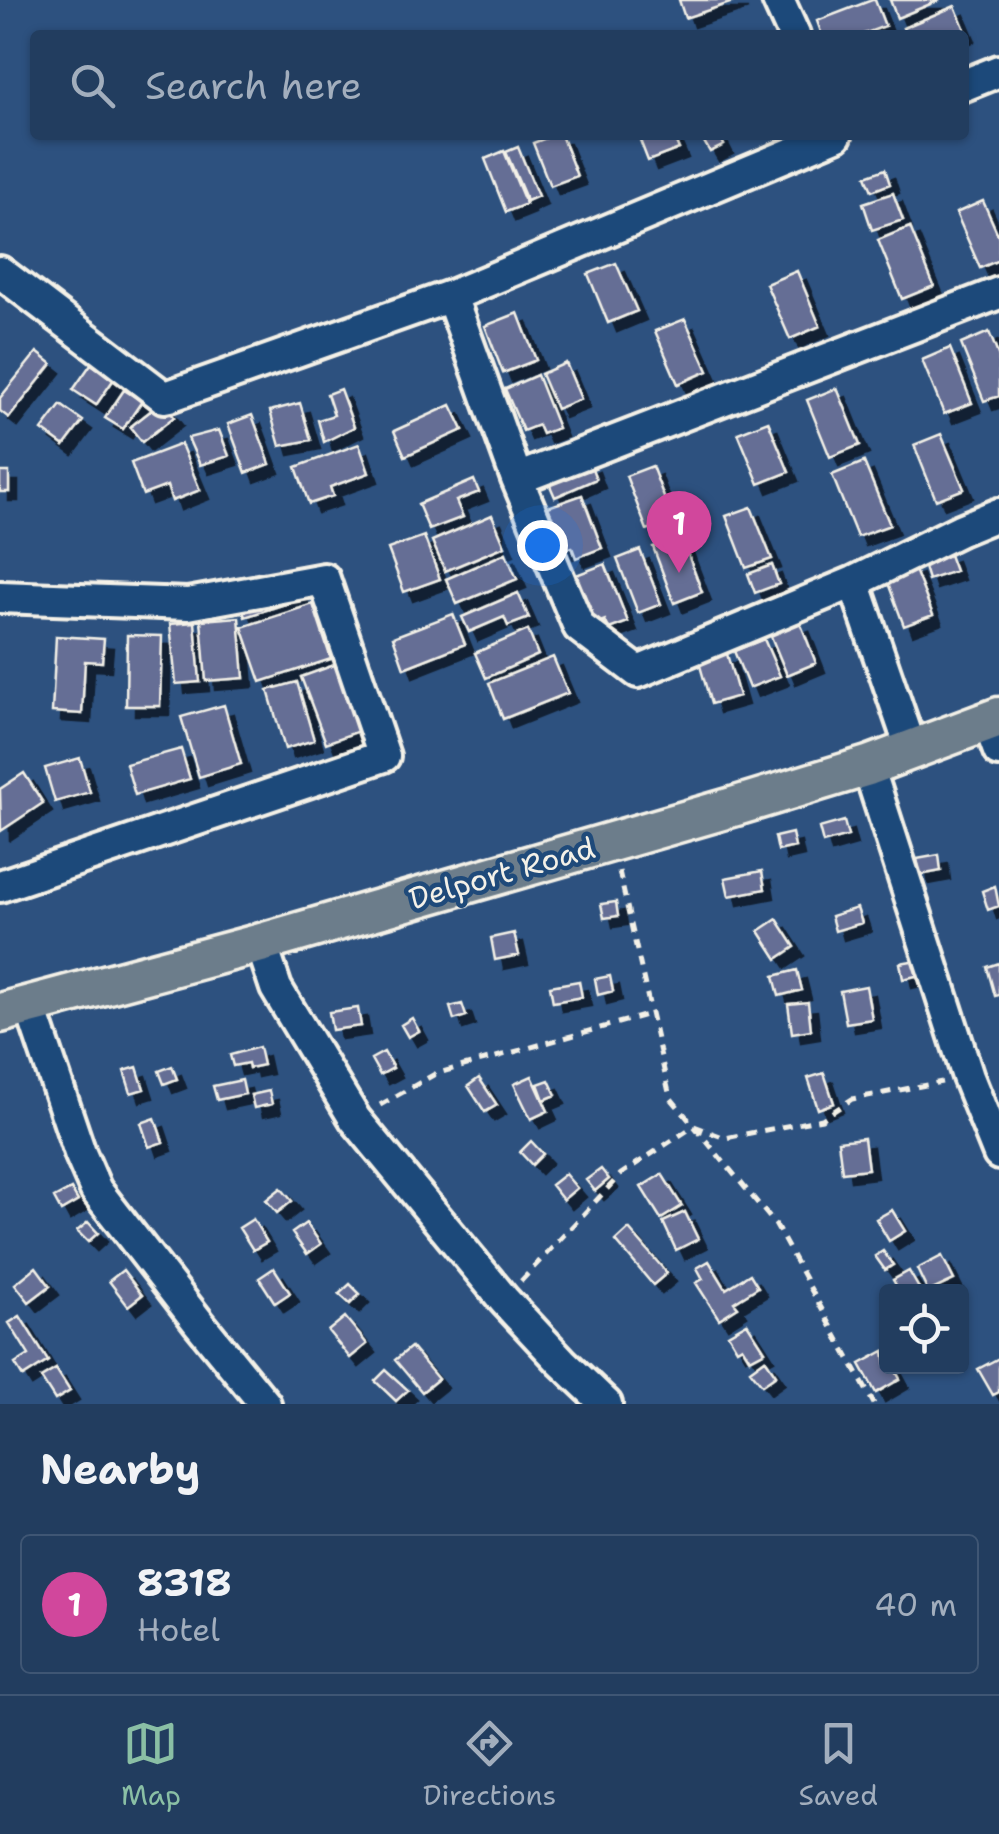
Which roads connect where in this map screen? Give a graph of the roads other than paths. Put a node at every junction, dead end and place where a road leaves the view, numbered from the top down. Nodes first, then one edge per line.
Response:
1 (778, 0) edge
2 (792, 30) edge
3 (999, 71) edge
4 (969, 83) edge
5 (824, 140) edge
6 (0, 272) edge
7 (999, 292) edge
8 (451, 296) junction
9 (516, 480) junction
10 (999, 514) edge
11 (854, 582) junction
12 (0, 597) edge
13 (995, 730) edge
14 (912, 751) junction
15 (868, 766) junction
16 (0, 886) edge
17 (261, 943) junction
18 (15, 1009) edge
19 (999, 1154) edge
20 (265, 1404) edge
21 (606, 1404) edge

1 - 2 street
3 - 4 street
5 - 8 street
6 - 8 street
7 - 9 street
8 - 9 street
9 - 11 street
10 - 11 street
11 - 14 street
12 - 16 street
13 - 14 main road, Delport Road
14 - 15 main road, Delport Road
15 - 17 main road, Delport Road
15 - 19 street
17 - 18 main road, Delport Road
17 - 21 street
18 - 20 street

